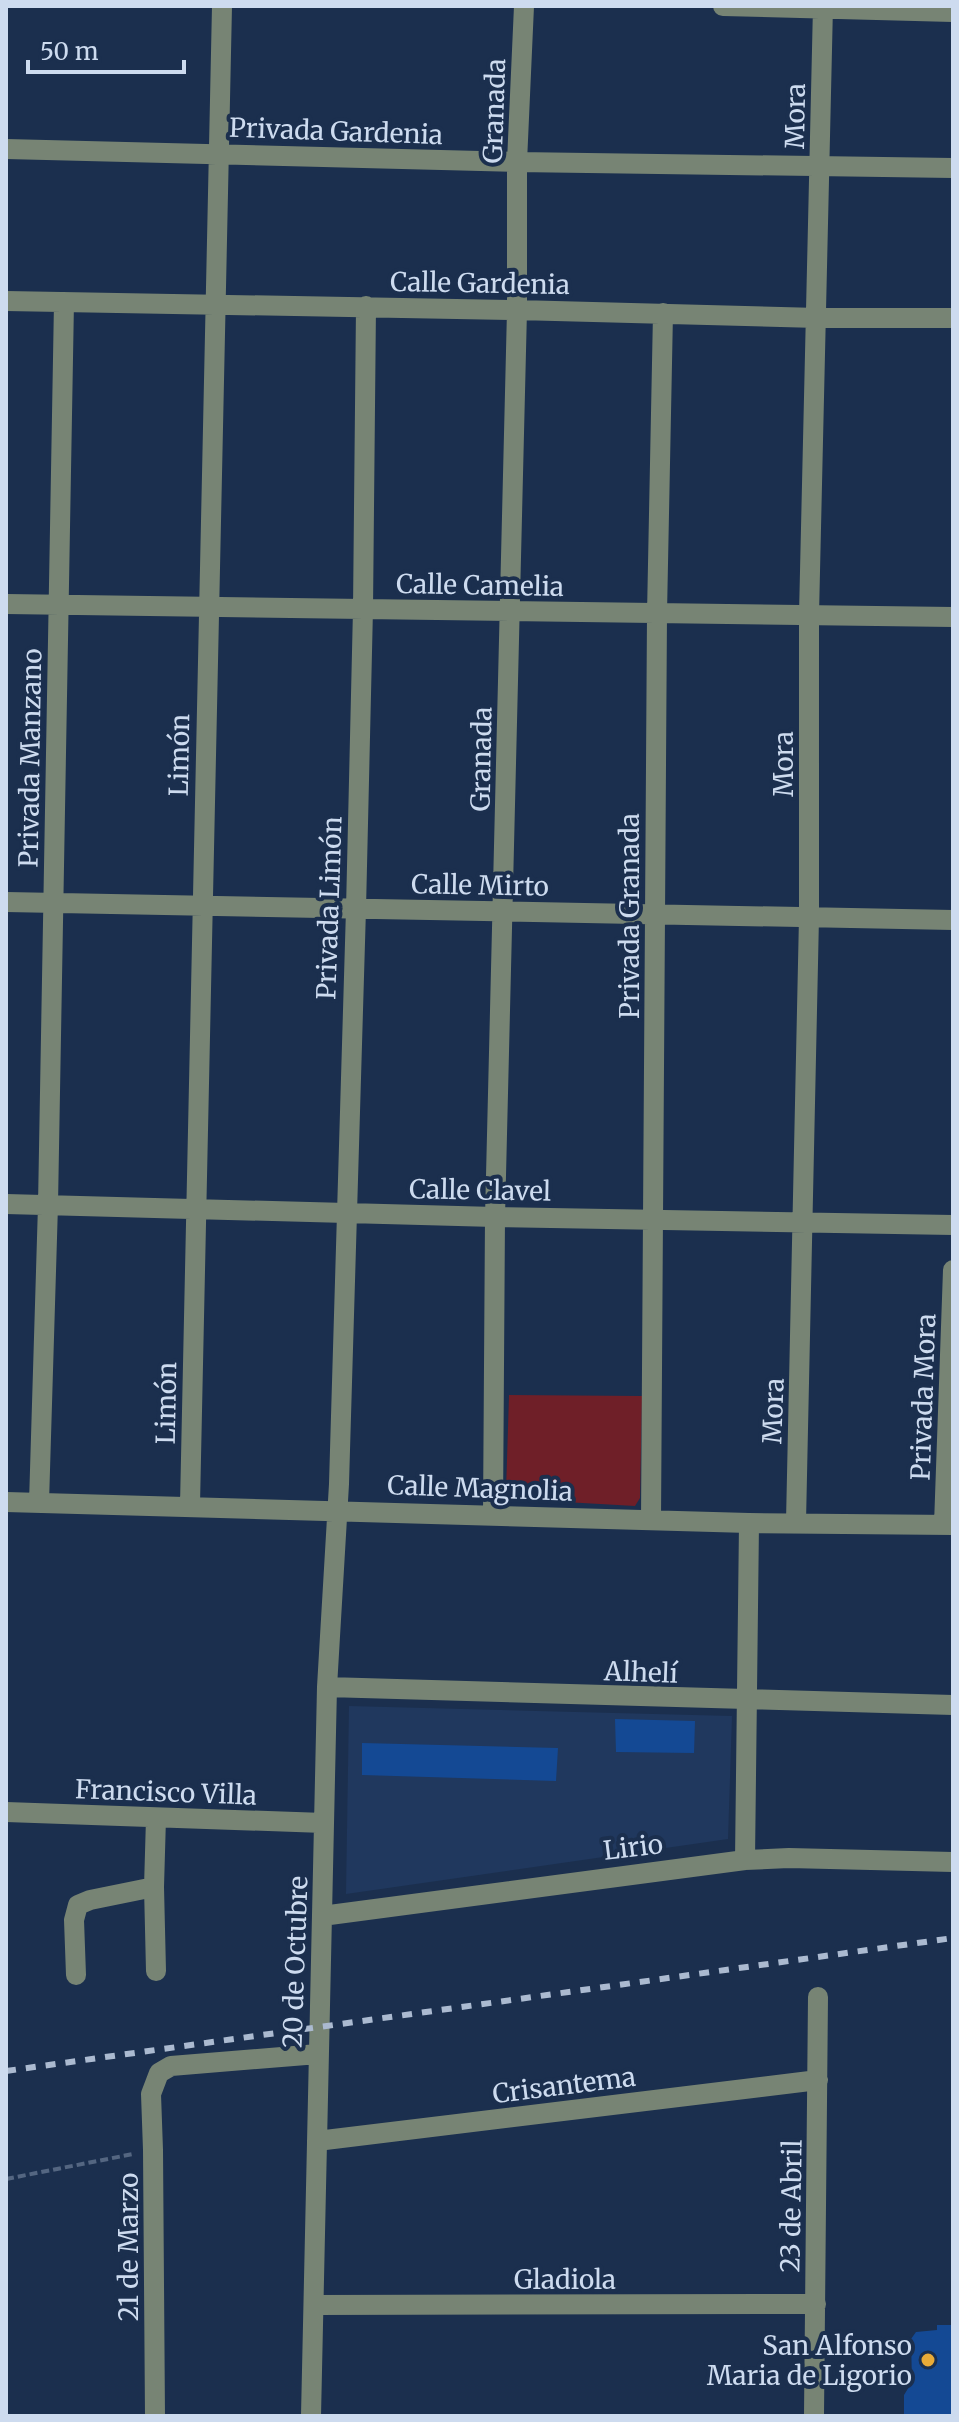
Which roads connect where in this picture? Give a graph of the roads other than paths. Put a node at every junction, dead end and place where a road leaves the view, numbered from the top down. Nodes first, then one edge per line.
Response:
1 (222, 6) edge
2 (524, 6) edge
3 (723, 6) edge
4 (823, 7) edge
5 (953, 12) edge
6 (6, 149) edge
7 (217, 154) junction
8 (517, 162) junction
9 (820, 165) junction
10 (953, 168) edge
11 (6, 301) edge
12 (64, 302) junction
13 (214, 306) junction
14 (366, 306) junction
15 (517, 310) junction
16 (663, 313) junction
17 (818, 318) junction
18 (953, 318) edge
19 (6, 604) edge
20 (58, 605) junction
21 (207, 606) junction
22 (363, 609) junction
23 (510, 612) junction
24 (657, 614) junction
25 (809, 615) junction
26 (953, 617) edge
27 (6, 902) edge
28 (54, 904) junction
29 (204, 905) junction
30 (356, 909) junction
31 (504, 911) junction
32 (654, 914) junction
33 (809, 917) junction
34 (953, 920) edge
35 (6, 1204) edge
36 (48, 1205) junction
37 (197, 1208) junction
38 (345, 1212) junction
39 (495, 1217) junction
40 (653, 1219) junction
41 (804, 1223) junction
42 (953, 1225) edge
43 (953, 1270) edge
44 (6, 1502) edge
45 (39, 1503) junction
46 (190, 1505) junction
47 (337, 1510) junction
48 (493, 1514) junction
49 (651, 1520) junction
50 (796, 1522) junction
51 (749, 1523) junction
52 (949, 1525) edge
53 (327, 1687) junction
54 (748, 1701) junction
55 (953, 1705) edge
56 (6, 1812) edge
57 (156, 1818) junction
58 (324, 1823) junction
59 (745, 1860) junction
60 (953, 1862) edge
61 (154, 1887) junction
62 (322, 1916) junction
63 (156, 1971) dead end
64 (76, 1975) dead end
65 (818, 1997) dead end
66 (318, 2054) junction
67 (818, 2080) junction
68 (317, 2141) junction
69 (816, 2304) junction
70 (314, 2305) junction
71 (155, 2416) edge
72 (311, 2416) edge
73 (814, 2416) edge

1 - 7 street, Limón
2 - 8 street, Granada
3 - 4 street
4 - 5 street
4 - 9 street, Mora
6 - 7 street, Privada Gardenia
7 - 8 street, Privada Gardenia
7 - 13 street, Limón
8 - 9 street, Privada Gardenia
8 - 15 street, Granada
9 - 10 street, Privada Gardenia
9 - 17 street, Mora
11 - 12 street, Calle Gardenia
12 - 13 street, Calle Gardenia
12 - 20 street, Privada Manzano
13 - 14 street, Calle Gardenia
13 - 21 street, Limón
14 - 15 street, Calle Gardenia
14 - 22 street, Privada Limón
15 - 16 street, Calle Gardenia
15 - 23 street, Granada
16 - 17 street, Calle Gardenia
16 - 24 street, Privada Granada
17 - 18 street, Calle Gardenia
17 - 25 street, Mora
19 - 20 street, Calle Camelia
20 - 21 street, Calle Camelia
20 - 28 street, Privada Manzano
21 - 22 street, Calle Camelia
21 - 29 street, Limón
22 - 23 street, Calle Camelia
22 - 30 street, Privada Limón
23 - 24 street, Calle Camelia
23 - 31 street, Granada
24 - 25 street, Calle Camelia
24 - 32 street, Privada Granada
25 - 26 street, Calle Camelia
25 - 33 street, Mora
27 - 28 street, Calle Mirto
28 - 29 street, Calle Mirto
28 - 36 street, Privada Manzano
29 - 30 street, Calle Mirto
29 - 37 street, Limón
30 - 31 street, Calle Mirto
30 - 38 street, Privada Limón
31 - 32 street, Calle Mirto
31 - 39 street, Granada
32 - 33 street, Calle Mirto
32 - 40 street, Privada Granada
33 - 34 street, Calle Mirto
33 - 41 street, Mora
35 - 36 street, Calle Clavel
36 - 37 street, Calle Clavel
36 - 45 street, Privada Manzano
37 - 38 street, Calle Clavel
37 - 46 street, Limón
38 - 39 street, Calle Clavel
38 - 47 street, Privada Limón
39 - 40 street, Calle Clavel
39 - 48 street, Granada
40 - 41 street, Calle Clavel
40 - 49 street, Privada Granada
41 - 42 street, Calle Clavel
41 - 50 street, Mora
43 - 52 street, Privada Mora
44 - 45 street, Calle Magnolia
45 - 46 street, Calle Magnolia
46 - 47 street, Calle Magnolia
47 - 48 street, Calle Magnolia
47 - 53 street, 20 de Octubre
48 - 49 street, Calle Magnolia
49 - 51 street, Calle Magnolia
50 - 51 street, Calle Magnolia
50 - 52 street, Calle Magnolia
51 - 54 street
53 - 54 street, Alhelí
53 - 58 street, 20 de Octubre
54 - 55 street, Alhelí
54 - 59 street
56 - 57 street, Francisco Villa
57 - 58 street, Francisco Villa
57 - 61 street
58 - 62 street, 20 de Octubre
59 - 60 street, Lirio
59 - 62 street, Lirio
61 - 63 street
61 - 64 street
62 - 66 street, 20 de Octubre
65 - 67 street, 23 de Abril
66 - 68 street, 20 de Octubre
66 - 71 street, 21 de Marzo
67 - 68 street, Crisantema
67 - 69 street, 23 de Abril
68 - 70 street, 20 de Octubre
69 - 70 street, Gladiola
69 - 73 street, 23 de Abril
70 - 72 street, 20 de Octubre

